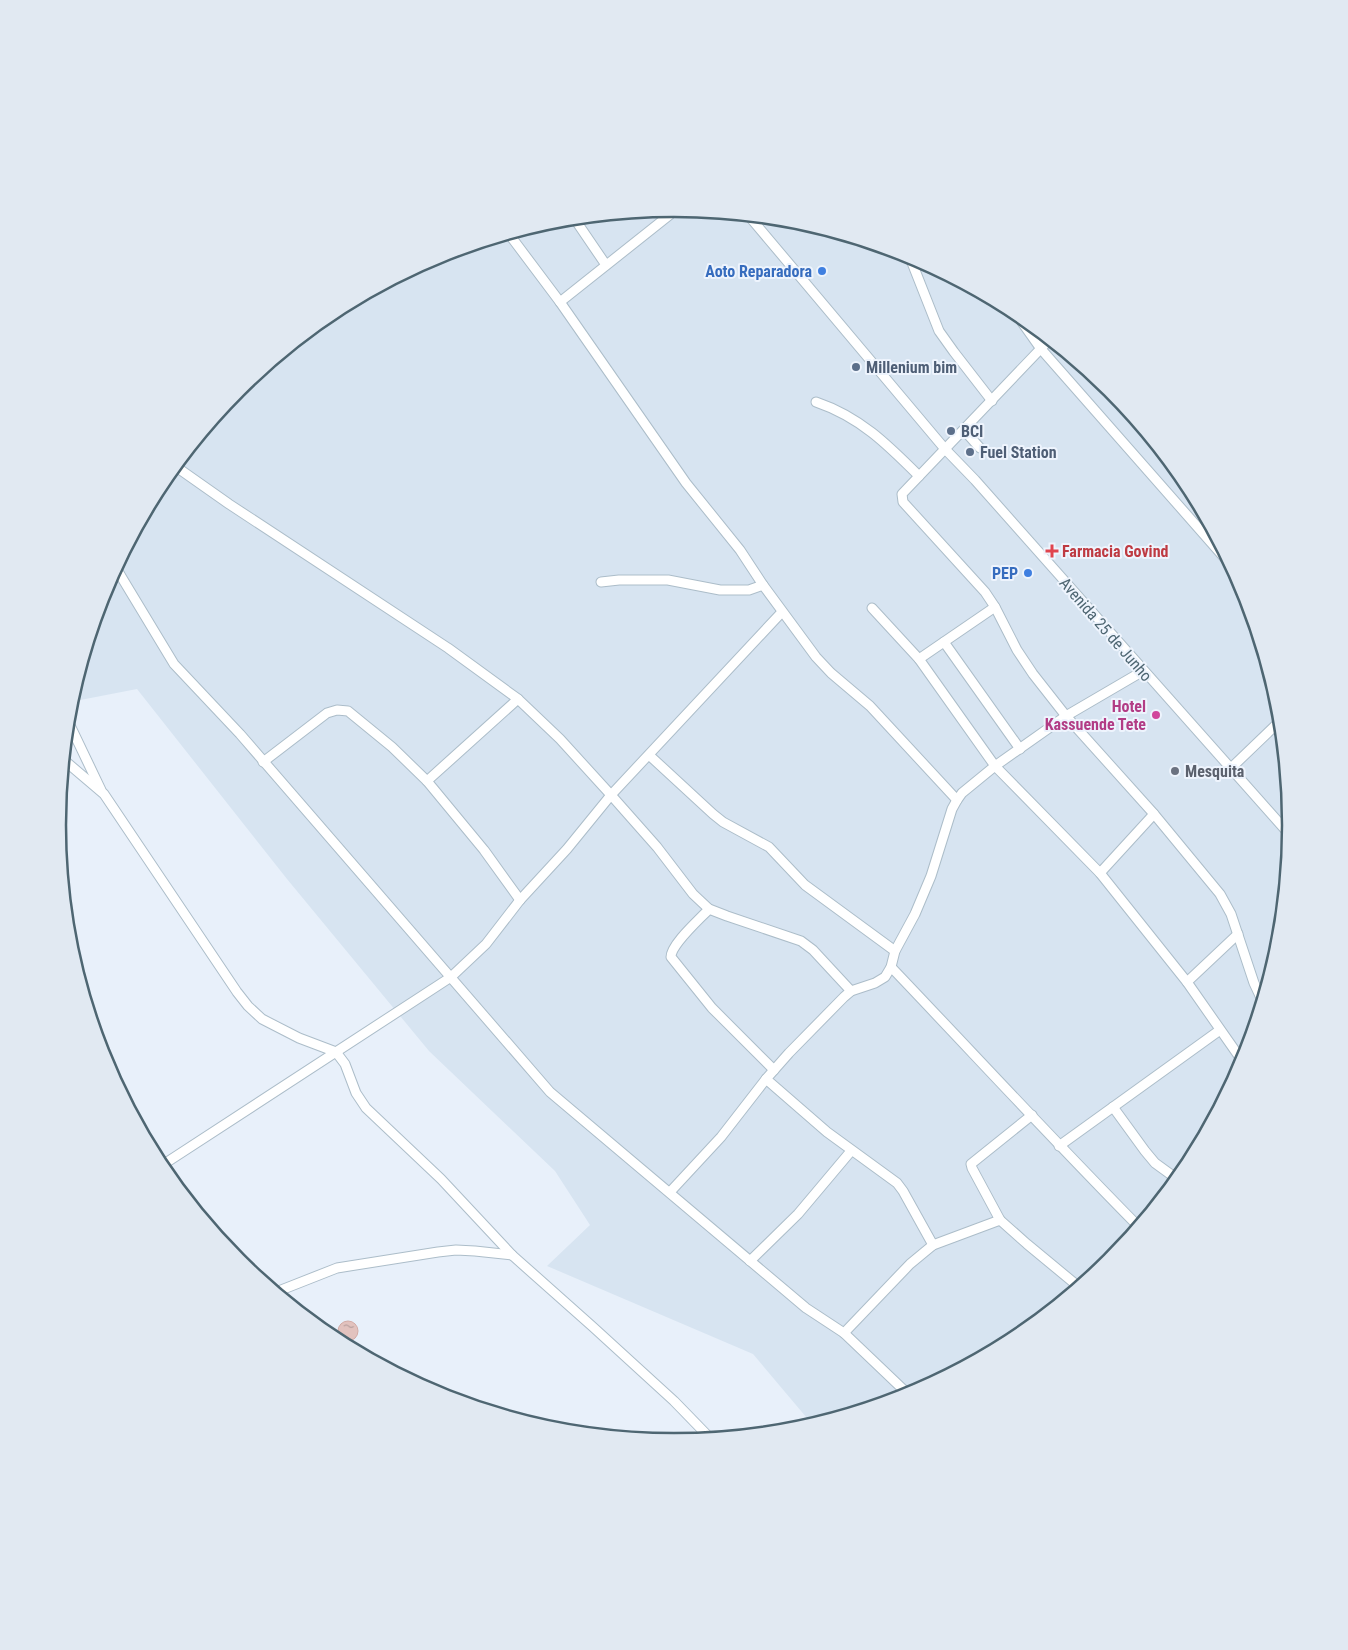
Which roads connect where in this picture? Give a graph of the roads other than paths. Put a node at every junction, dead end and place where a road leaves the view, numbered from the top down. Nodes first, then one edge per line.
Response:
1 (666, 217) edge
2 (753, 222) edge
3 (579, 225) edge
4 (513, 239) edge
5 (606, 265) junction
6 (914, 267) edge
7 (560, 302) junction
8 (1029, 332) edge
9 (1046, 344) edge
10 (1041, 349) junction
11 (992, 401) junction
12 (816, 402) dead end
13 (964, 430) junction
14 (980, 448) dead end
15 (945, 449) junction
16 (181, 470) edge
17 (919, 476) junction
18 (1213, 544) edge
19 (120, 575) edge
20 (601, 582) dead end
21 (763, 585) junction
22 (995, 607) junction
23 (872, 608) dead end
24 (782, 612) junction
25 (944, 642) junction
26 (919, 659) junction
27 (1143, 671) junction
28 (518, 699) junction
29 (1066, 716) junction
30 (1274, 727) edge
31 (73, 732) edge
32 (1020, 749) junction
33 (649, 755) junction
34 (263, 762) junction
35 (70, 765) edge
36 (995, 766) junction
37 (1230, 769) junction
38 (427, 781) junction
39 (104, 794) junction
40 (611, 795) junction
41 (956, 800) junction
42 (1154, 814) junction
43 (1282, 826) edge
44 (1100, 873) junction
45 (520, 900) junction
46 (709, 908) junction
47 (1238, 934) junction
48 (895, 951) junction
49 (891, 967) junction
50 (451, 977) junction
51 (1187, 982) junction
52 (851, 990) junction
53 (1258, 992) edge
54 (1220, 1030) junction
55 (336, 1052) junction
56 (1237, 1053) edge
57 (774, 1070) junction
58 (766, 1079) junction
59 (1113, 1107) junction
60 (1032, 1115) junction
61 (1059, 1146) junction
62 (851, 1151) junction
63 (168, 1161) edge
64 (1171, 1174) edge
65 (670, 1192) junction
66 (1000, 1220) junction
67 (1134, 1222) edge
68 (933, 1245) junction
69 (512, 1255) junction
70 (750, 1261) junction
71 (1075, 1282) edge
72 (282, 1289) edge
73 (844, 1333) junction
74 (902, 1388) edge
75 (703, 1432) edge

1 - 5 street
2 - 15 street, Avenida 25 de Junho
3 - 5 street
4 - 7 street
5 - 7 street
6 - 11 street
7 - 21 street
8 - 10 street
9 - 10 street
10 - 11 street
10 - 18 street
11 - 13 street
12 - 17 street
13 - 14 street
13 - 15 street
15 - 17 street
15 - 27 street, Avenida 25 de Junho
16 - 28 street
17 - 22 street
19 - 34 street
20 - 21 street
21 - 24 street
22 - 25 street
22 - 29 street
23 - 26 street
24 - 33 street
24 - 41 street
25 - 26 street
25 - 32 street
26 - 36 street
27 - 29 street
27 - 37 street, Avenida 25 de Junho
28 - 38 street
28 - 40 street
29 - 32 street
29 - 42 street
30 - 37 street
31 - 39 street
32 - 36 street
33 - 40 street
33 - 48 street
34 - 38 street
34 - 50 street
35 - 39 street
36 - 41 street
36 - 44 street
37 - 43 street, Avenida 25 de Junho
38 - 45 street
39 - 55 street
40 - 45 street
40 - 46 street
41 - 48 street
42 - 44 street
42 - 47 street
44 - 51 street
45 - 50 street
46 - 52 street
46 - 57 street
47 - 51 street
47 - 53 street
48 - 49 street
49 - 52 street
49 - 60 street
50 - 55 street
50 - 65 street
51 - 54 street
52 - 57 street
54 - 56 street
54 - 59 street
55 - 63 street
55 - 69 street
57 - 58 street
58 - 62 street
58 - 65 street
59 - 61 street
59 - 64 street
60 - 61 street
60 - 66 street
61 - 67 street
62 - 68 street
62 - 70 street
65 - 70 street
66 - 68 street
66 - 71 street
68 - 73 street
69 - 72 street
69 - 75 street
70 - 73 street
73 - 74 street

